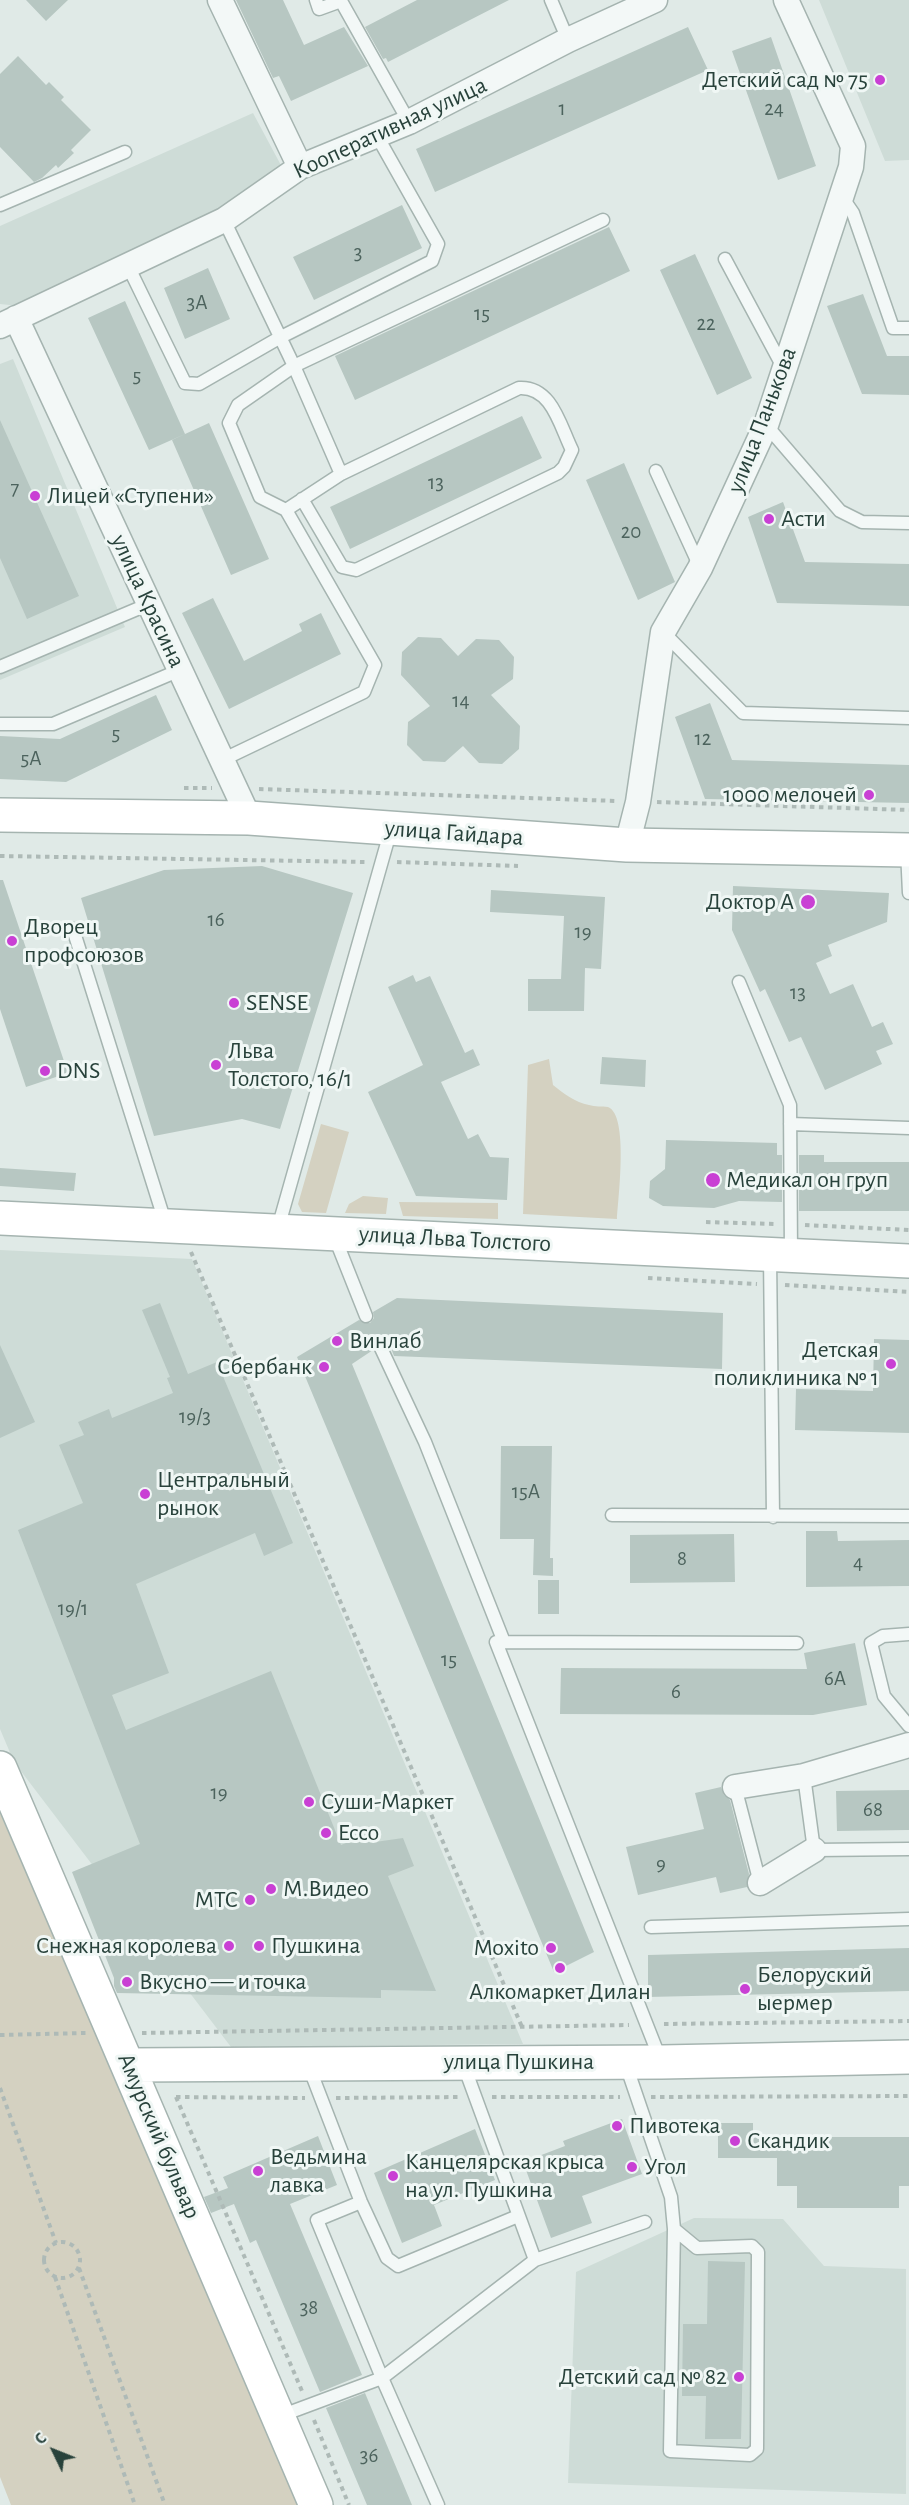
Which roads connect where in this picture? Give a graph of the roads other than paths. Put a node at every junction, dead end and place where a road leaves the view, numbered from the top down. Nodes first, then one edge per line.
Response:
1 (220, 0) edge
2 (316, 0) edge
3 (551, 0) edge
4 (655, 0) edge
5 (786, 0) edge
6 (345, 1) edge
7 (568, 40) junction
8 (410, 122) junction
9 (376, 136) junction
10 (125, 152) dead end
11 (300, 166) junction
12 (841, 197) junction
13 (0, 205) edge
14 (224, 220) junction
15 (603, 220) dead end
16 (725, 259) dead end
17 (128, 266) junction
18 (8, 322) edge
19 (909, 328) edge
20 (279, 338) junction
21 (294, 366) junction
22 (784, 370) junction
23 (766, 425) junction
24 (656, 471) dead end
25 (341, 474) junction
26 (302, 500) junction
27 (286, 510) junction
28 (909, 523) edge
29 (700, 568) junction
30 (149, 604) junction
31 (663, 632) junction
32 (0, 667) edge
33 (180, 670) junction
34 (909, 718) edge
35 (0, 724) edge
36 (222, 760) junction
37 (0, 815) edge
38 (249, 818) junction
39 (392, 828) junction
40 (627, 845) junction
41 (908, 850) edge
42 (909, 893) edge
43 (73, 929) dead end
44 (739, 982) dead end
45 (790, 1124) junction
46 (909, 1128) edge
47 (0, 1218) edge
48 (166, 1226) junction
49 (277, 1231) junction
50 (334, 1234) junction
51 (781, 1255) junction
52 (909, 1261) edge
53 (366, 1317) dead end
54 (380, 1346) dead end
55 (612, 1515) dead end
56 (909, 1516) edge
57 (773, 1517) junction
58 (909, 1634) edge
59 (504, 1642) junction
60 (797, 1643) dead end
61 (909, 1726) edge
62 (909, 1745) edge
63 (0, 1768) edge
64 (804, 1776) junction
65 (735, 1787) joint
66 (909, 1849) edge
67 (814, 1850) junction
68 (760, 1883) joint
69 (909, 1920) edge
70 (651, 1927) dead end
71 (909, 2057) edge
72 (624, 2061) junction
73 (307, 2062) junction
74 (662, 2062) junction
75 (463, 2063) junction
76 (129, 2065) junction
77 (361, 2202) junction
78 (518, 2216) junction
79 (645, 2222) dead end
80 (674, 2229) junction
81 (535, 2260) junction
82 (382, 2378) junction
83 (278, 2416) junction
84 (316, 2505) edge
85 (438, 2505) edge

1 - 11 street
2 - 6 lane
3 - 7 lane
4 - 7 street, Кооперативная улица
5 - 12 street, улица Панькова
6 - 8 lane
7 - 8 street, Кооперативная улица
8 - 9 street, Кооперативная улица
9 - 11 street, Кооперативная улица
9 - 20 lane
10 - 13 lane
11 - 14 street, Кооперативная улица
12 - 19 lane
12 - 22 street, улица Панькова
14 - 17 street, Кооперативная улица
14 - 20 lane
15 - 21 lane
16 - 22 lane
17 - 18 street, Кооперативная улица
17 - 20 lane
18 - 30 street, улица Красина
20 - 21 lane
21 - 25 lane
21 - 27 lane
22 - 23 street, улица Панькова
23 - 28 lane
23 - 29 street, улица Панькова
24 - 29 lane
25 - 26 lane
25 - 26 lane
26 - 27 lane
27 - 36 lane
29 - 31 street, улица Панькова
30 - 32 lane
30 - 33 street, улица Красина
31 - 34 lane
31 - 40 street, улица Панькова
33 - 35 lane
33 - 36 street, улица Красина
36 - 38 street, улица Красина
37 - 38 street, улица Гайдара
38 - 39 street, улица Гайдара
39 - 40 street, улица Гайдара
39 - 49 lane
40 - 41 street, улица Гайдара
41 - 42 lane
43 - 48 lane
44 - 45 lane
45 - 46 lane
45 - 51 lane
47 - 48 street, улица Льва Толстого
48 - 49 street, улица Льва Толстого
49 - 50 street, улица Льва Толстого
50 - 51 street, улица Льва Толстого
50 - 53 lane
51 - 52 street, улица Льва Толстого
51 - 57 lane
54 - 59 lane
55 - 57 lane
56 - 57 lane
58 - 61 lane
59 - 60 lane
59 - 74 lane
62 - 64 street
63 - 76 street, Амурский бульвар
64 - 65 street
64 - 67 lane
65 - 68 lane
66 - 67 lane
67 - 68 street
69 - 70 lane
71 - 74 street, улица Пушкина
72 - 74 street, улица Пушкина
72 - 75 street, улица Пушкина
72 - 80 lane
73 - 75 street, улица Пушкина
73 - 76 street, улица Пушкина
73 - 77 lane
75 - 78 lane
76 - 83 street, Амурский бульвар
77 - 78 lane
77 - 82 lane
78 - 81 lane
79 - 81 lane
80 - 80 lane
81 - 82 lane
82 - 83 lane
82 - 85 lane
83 - 84 street, Амурский бульвар

